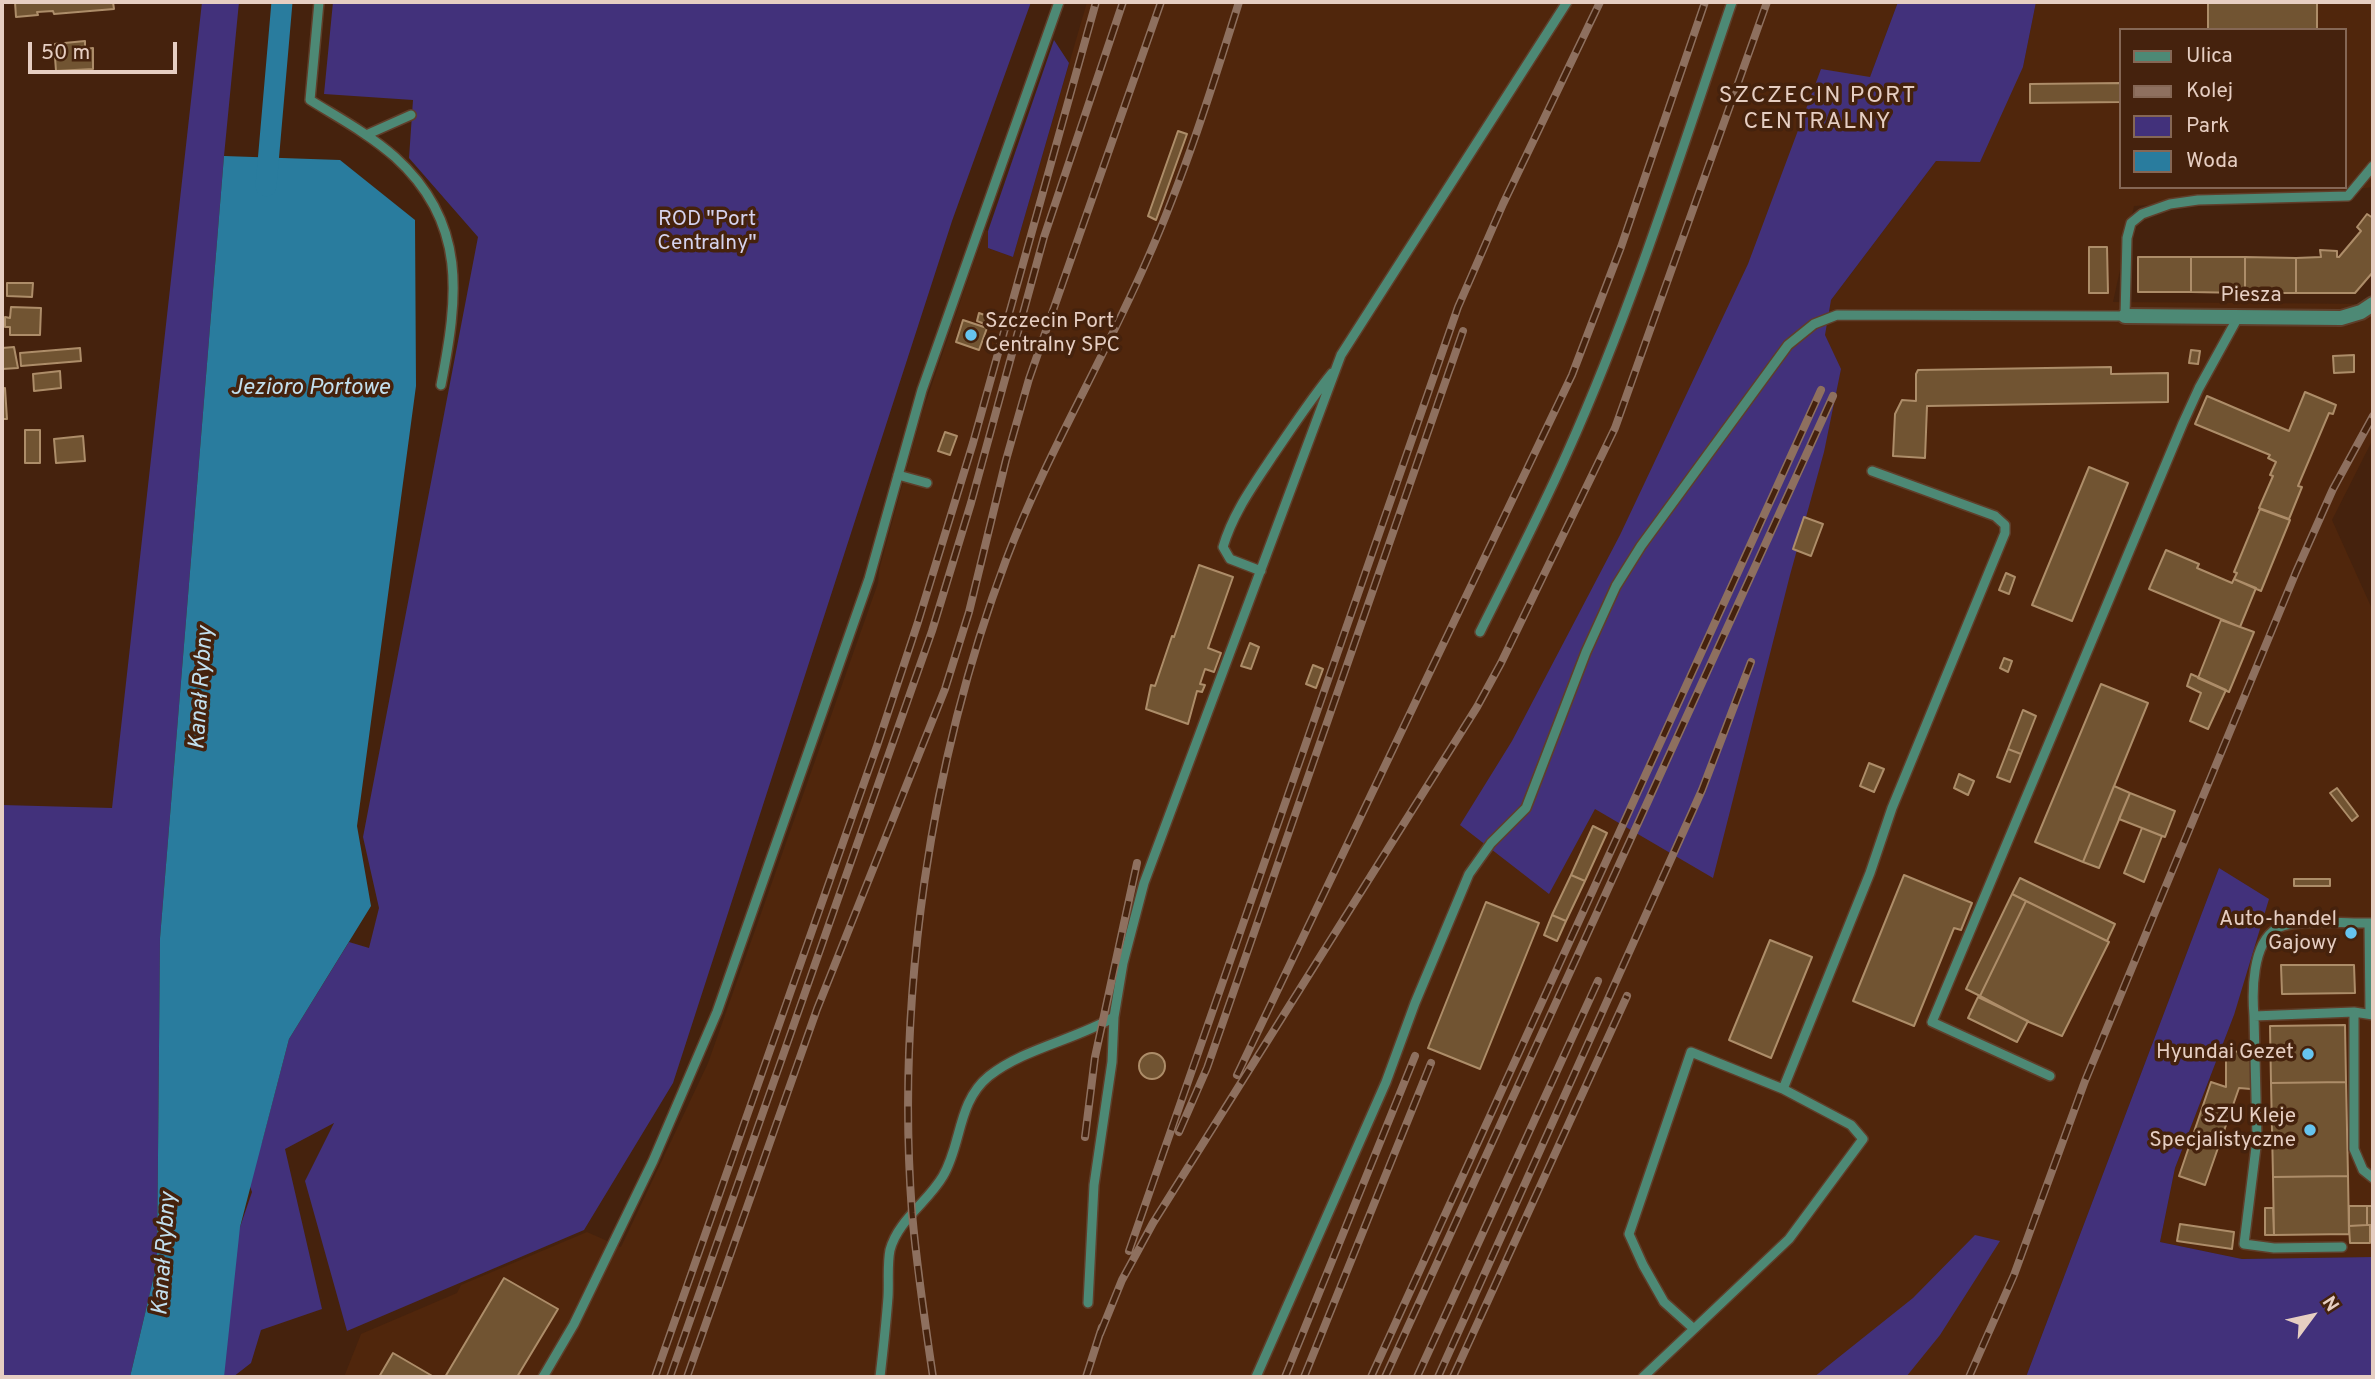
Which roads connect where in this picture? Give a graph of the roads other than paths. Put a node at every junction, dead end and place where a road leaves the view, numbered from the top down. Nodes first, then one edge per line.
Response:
1 (319, 2) edge
2 (1059, 2) edge
3 (1567, 2) edge
4 (1732, 2) edge
5 (411, 115) dead end
6 (366, 135) junction
7 (2373, 166) edge
8 (2373, 304) edge
9 (2125, 316) junction
10 (2237, 319) junction
11 (1337, 366) junction
12 (441, 385) dead end
13 (1872, 471) dead end
14 (898, 475) junction
15 (927, 483) dead end
16 (1261, 571) junction
17 (1480, 632) dead end
18 (2371, 923) edge
19 (2354, 1012) junction
20 (2372, 1014) edge
21 (2254, 1016) junction
22 (1114, 1017) junction
23 (2050, 1076) dead end
24 (1783, 1089) junction
25 (2373, 1178) edge
26 (2342, 1247) dead end
27 (1088, 1303) dead end
28 (1694, 1329) junction
29 (543, 1377) edge
30 (880, 1377) edge
31 (1256, 1377) edge
32 (1643, 1377) edge

1 - 6 lane
2 - 14 lane
3 - 11 lane
4 - 17 lane
5 - 6 lane
6 - 12 lane
7 - 9 lane
8 - 10 street, Piesza
9 - 10 street, Piesza
9 - 31 lane
10 - 23 lane
11 - 16 lane
11 - 16 lane
13 - 24 lane
14 - 15 lane
14 - 29 lane
16 - 22 lane
18 - 20 lane
18 - 21 lane
19 - 20 lane
19 - 21 lane
19 - 25 lane
21 - 26 lane
22 - 27 lane
22 - 30 lane
24 - 28 lane
24 - 28 lane
28 - 32 lane

